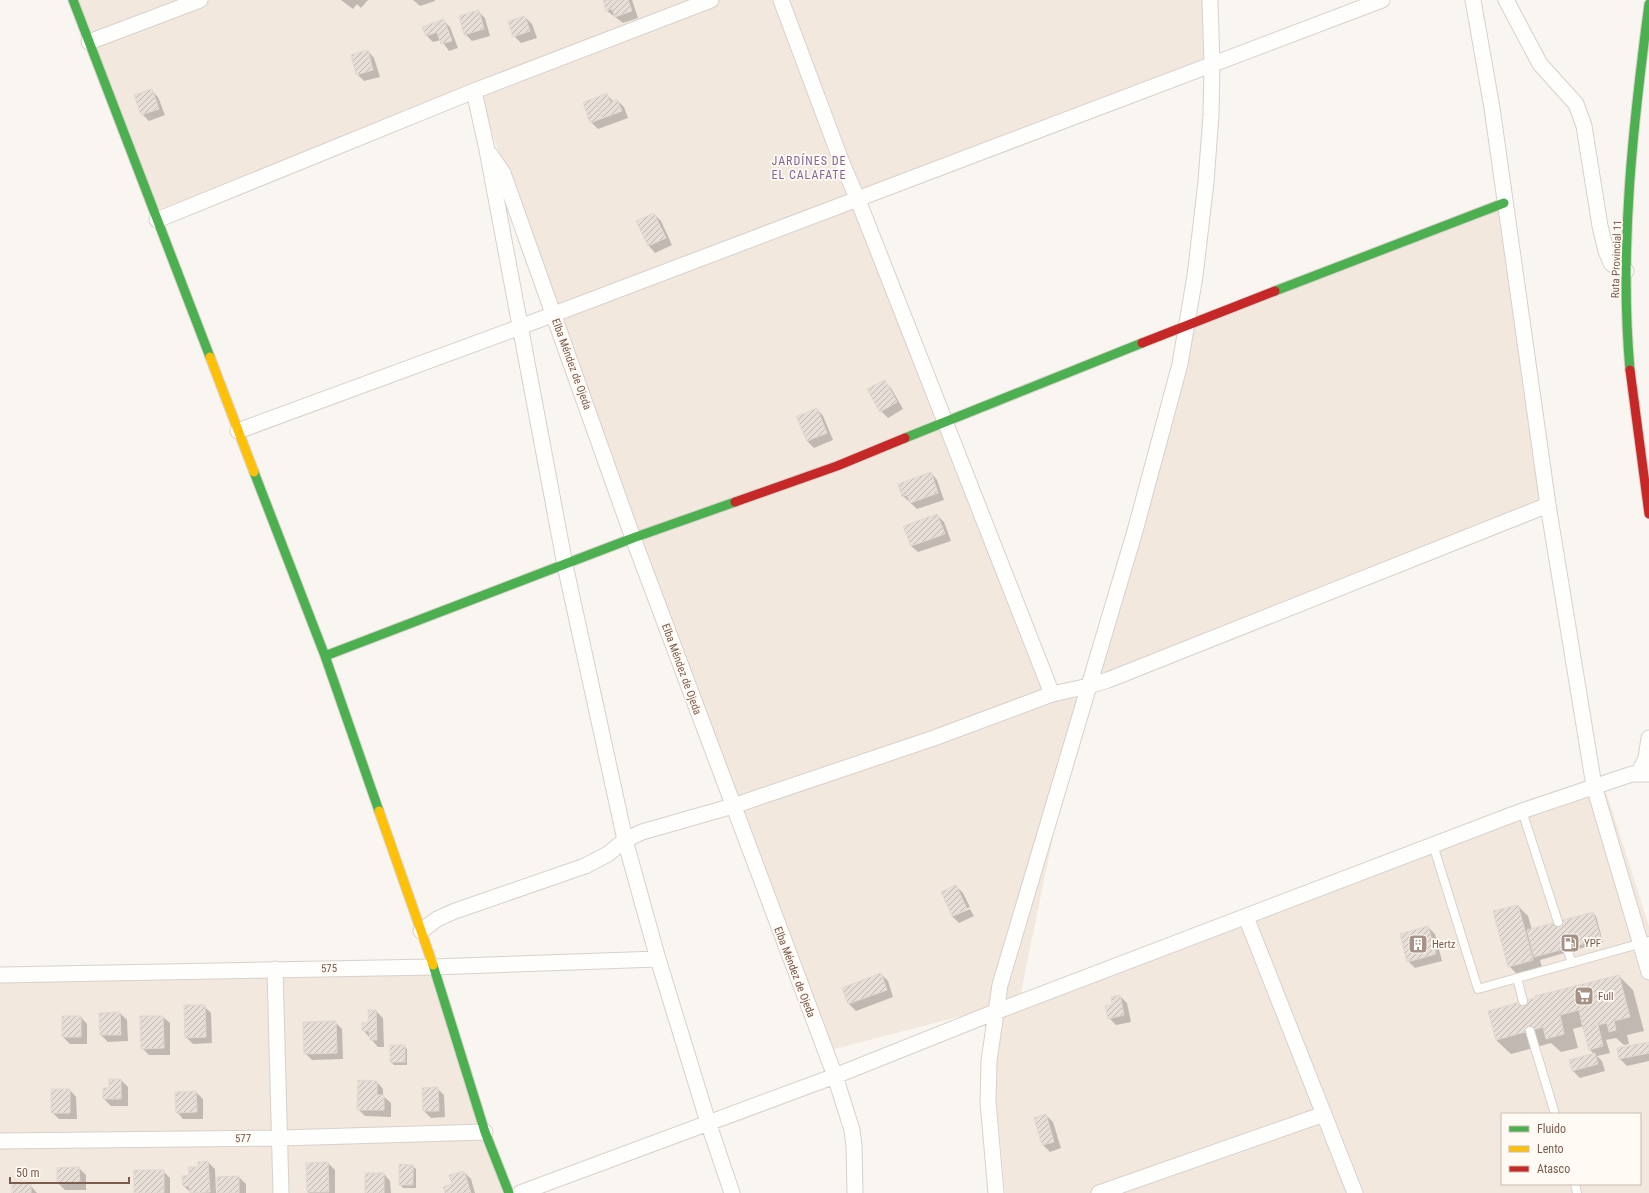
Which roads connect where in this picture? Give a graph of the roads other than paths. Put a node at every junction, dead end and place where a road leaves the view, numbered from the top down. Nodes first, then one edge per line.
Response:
1 (73, 0) edge
2 (200, 0) edge
3 (711, 0) edge
4 (781, 0) edge
5 (1210, 0) edge
6 (1382, 0) edge
7 (1473, 0) edge
8 (1506, 0) edge
9 (1649, 4) edge
10 (89, 42) junction
11 (1212, 65) junction
12 (474, 91) junction
13 (487, 150) junction
14 (858, 200) junction
15 (1504, 203) junction
16 (158, 220) junction
17 (1626, 271) junction
18 (554, 314) junction
19 (1186, 325) junction
20 (520, 327) junction
21 (946, 422) junction
22 (238, 431) junction
23 (1548, 505) junction
24 (1649, 514) edge
25 (633, 538) junction
26 (565, 565) junction
27 (325, 656) junction
28 (1089, 686) junction
29 (1052, 694) junction
30 (1649, 738) edge
31 (1643, 774) edge
32 (1594, 786) junction
33 (733, 806) junction
34 (1522, 812) junction
35 (625, 840) junction
36 (1433, 845) junction
37 (1246, 916) junction
38 (1558, 922) dead end
39 (421, 931) junction
40 (1645, 943) edge
41 (1567, 949) dead end
42 (658, 959) junction
43 (1572, 963) junction
44 (434, 966) junction
45 (275, 969) junction
46 (1649, 972) edge
47 (0, 975) edge
48 (1517, 978) junction
49 (1524, 1001) dead end
50 (995, 1012) junction
51 (1530, 1031) dead end
52 (835, 1076) junction
53 (1555, 1113) edge
54 (1324, 1114) junction
55 (708, 1122) junction
56 (485, 1132) junction
57 (280, 1138) junction
58 (0, 1141) edge
59 (281, 1193) edge
60 (508, 1193) edge
61 (520, 1193) edge
62 (732, 1193) edge
63 (855, 1193) edge
64 (996, 1193) edge
65 (1100, 1193) edge
66 (1355, 1193) edge

1 - 10 street
2 - 10 street
3 - 12 street
4 - 14 street
5 - 11 street
6 - 11 street
7 - 15 street
8 - 17 street
9 - 17 street, Ruta Provincial 11
10 - 16 street
11 - 14 street
11 - 19 street
12 - 13 street
12 - 16 street
13 - 18 street, Elba Méndez de Ojeda
13 - 20 street
14 - 18 street
14 - 21 street
15 - 19 street
15 - 23 street
16 - 22 street
17 - 24 street, Ruta Provincial 11
18 - 20 street
18 - 25 street, Elba Méndez de Ojeda
19 - 21 street
19 - 28 street
20 - 22 street
20 - 26 street
21 - 25 street
21 - 29 street
22 - 27 street
23 - 28 street
23 - 32 street
25 - 26 street
25 - 33 street, Elba Méndez de Ojeda
26 - 27 street
26 - 35 street
27 - 39 street
28 - 29 street
28 - 50 street
29 - 33 street
30 - 31 street
31 - 32 street
32 - 34 street
32 - 40 street
33 - 35 street
33 - 52 street, Elba Méndez de Ojeda
34 - 36 street
34 - 38 lane
35 - 39 street
35 - 42 street
36 - 37 street
36 - 48 lane
37 - 50 street
37 - 54 street
39 - 44 street
40 - 43 lane
40 - 46 street
41 - 43 lane
42 - 44 street, 575
42 - 55 street
43 - 48 lane
44 - 45 street, 575
44 - 56 street
45 - 47 street, 575
45 - 57 street
48 - 49 lane
50 - 52 street
50 - 64 street
51 - 53 lane
52 - 55 street
52 - 63 street, Elba Méndez de Ojeda
54 - 65 street
54 - 66 street
55 - 61 street
55 - 62 street
56 - 57 street, 577
56 - 60 street
57 - 58 street, 577
57 - 59 street

